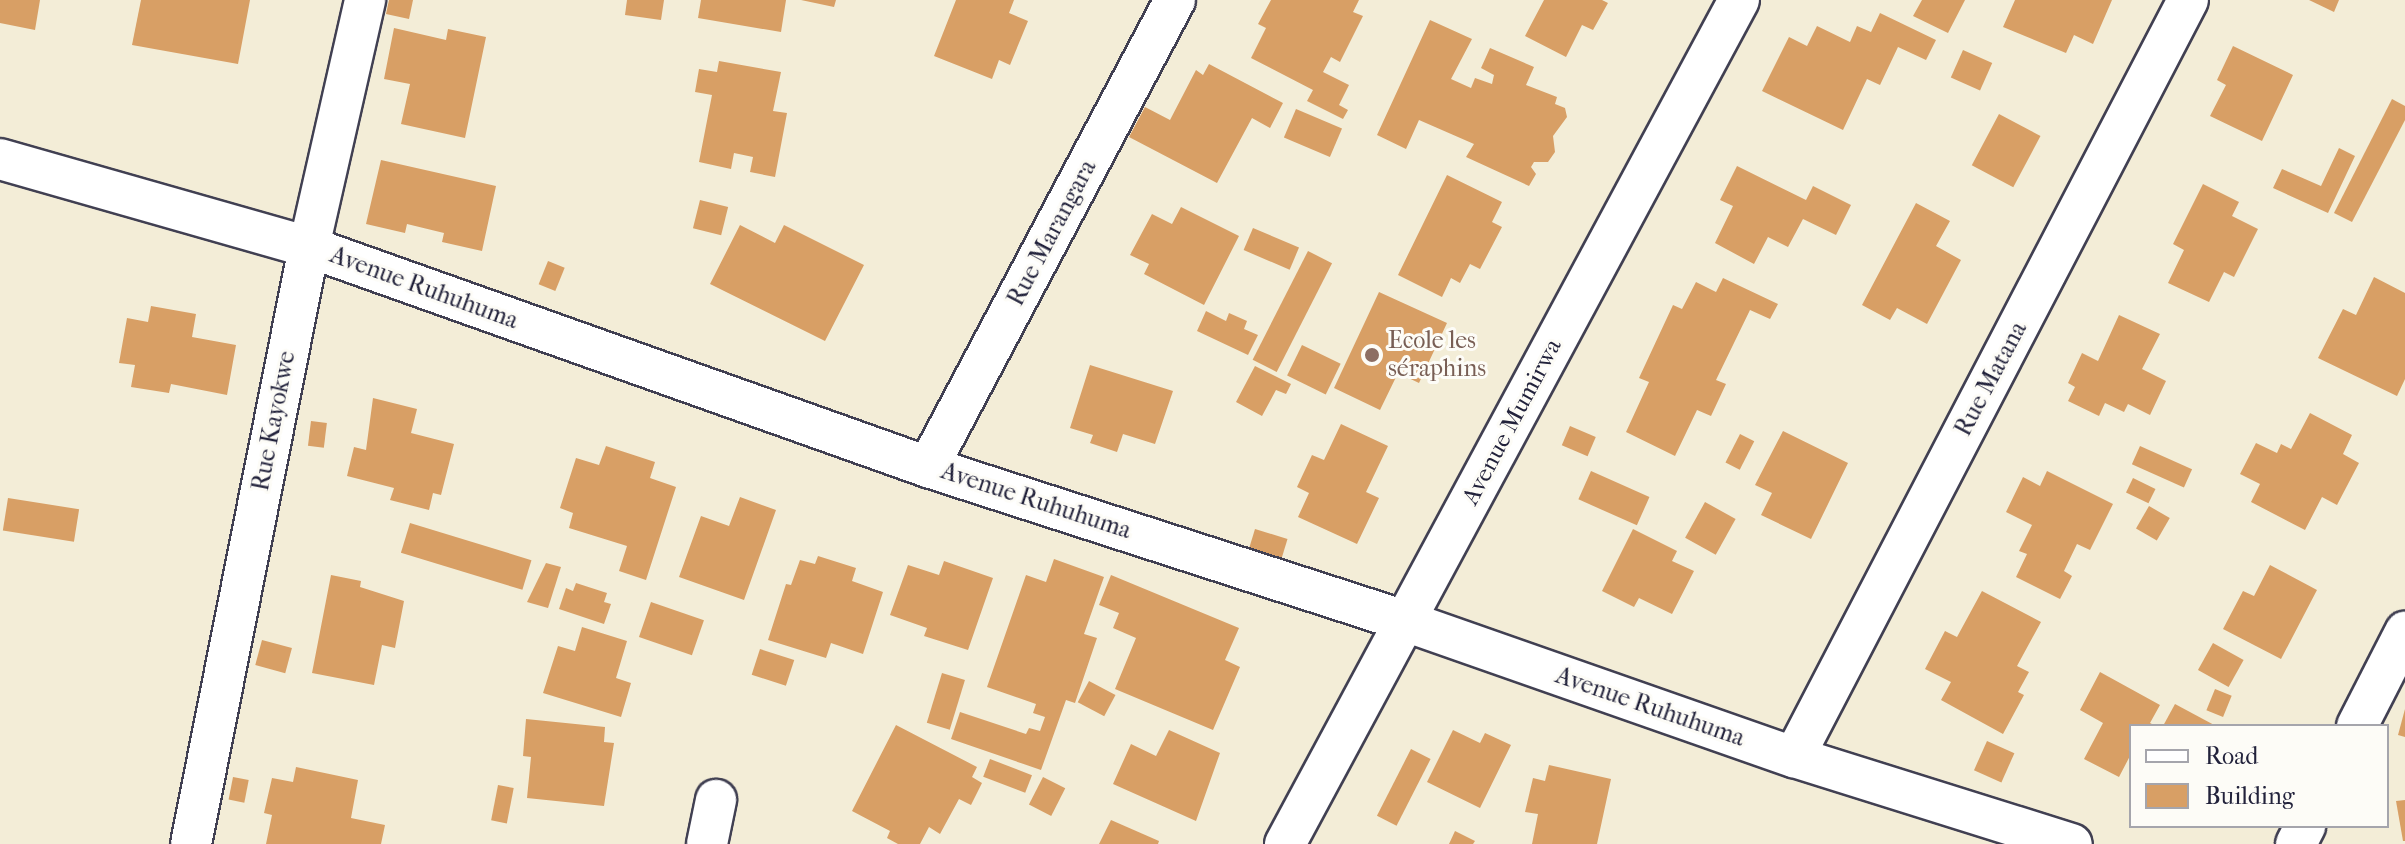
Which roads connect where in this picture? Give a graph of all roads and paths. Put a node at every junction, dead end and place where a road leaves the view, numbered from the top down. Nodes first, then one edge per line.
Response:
1 (365, 0) edge
2 (1175, 0) edge
3 (1739, 0) edge
4 (2188, 0) edge
5 (0, 159) edge
6 (309, 247) junction
7 (928, 467) junction
8 (1405, 621) junction
9 (2405, 632) edge
10 (2358, 724) edge
11 (1794, 757) junction
12 (716, 800) dead end
13 (191, 844) edge
14 (707, 844) edge
15 (1285, 844) edge
16 (2072, 844) edge

1 - 6 street, Rue Kayokwe
2 - 7 street, Rue Marangara
3 - 8 street, Avenue Mumirwa
4 - 11 street, Rue Matana
5 - 6 street, Avenue Ruhuhuma
6 - 7 street, Avenue Ruhuhuma
6 - 13 street, Rue Kayokwe
7 - 8 street, Avenue Ruhuhuma
8 - 11 street, Avenue Ruhuhuma
8 - 15 street, Avenue Mumirwa
9 - 10 street
11 - 16 street, Avenue Ruhuhuma
12 - 14 street

